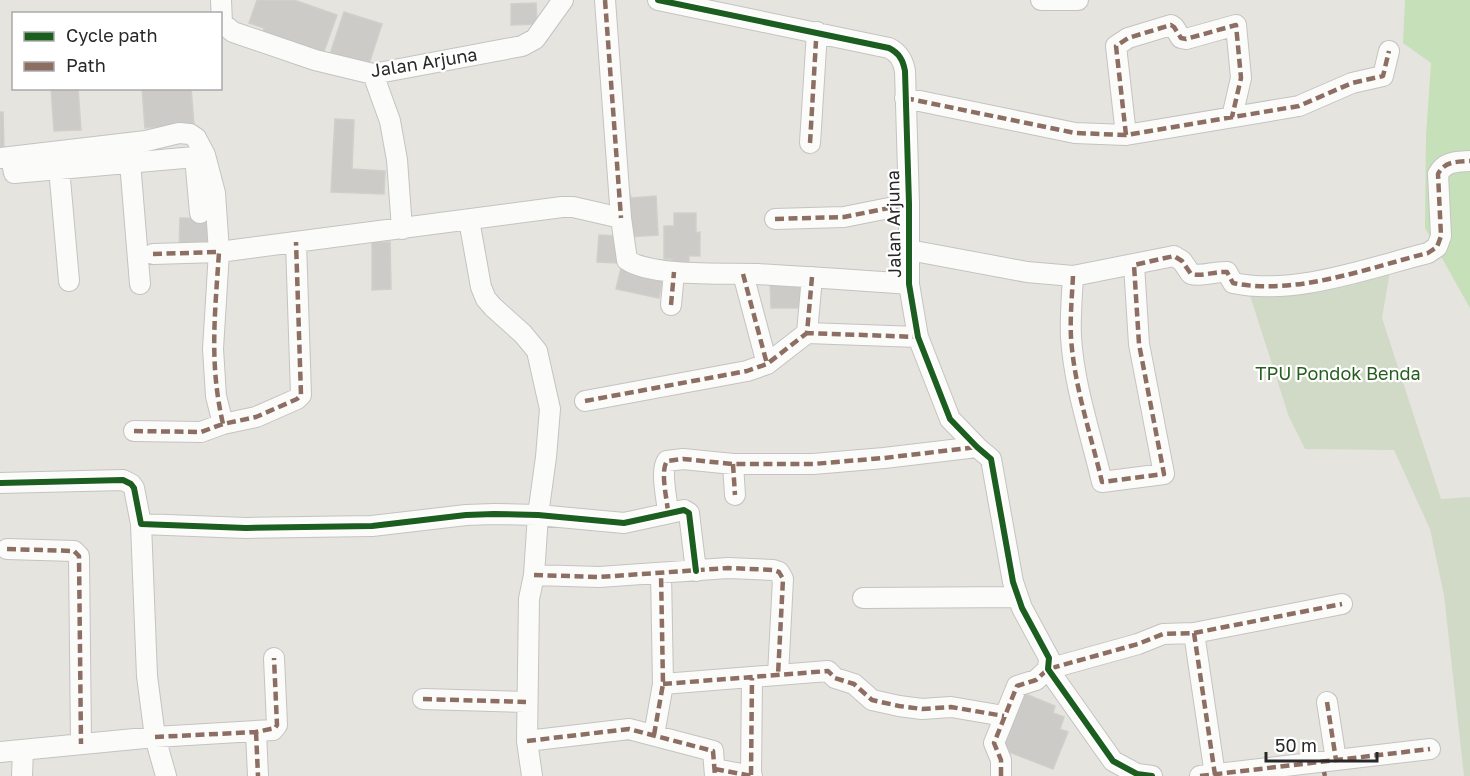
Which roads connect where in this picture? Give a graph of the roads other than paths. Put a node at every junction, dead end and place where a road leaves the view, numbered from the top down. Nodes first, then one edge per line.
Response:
1 (563, 0) edge
2 (605, 0) edge
3 (658, 0) edge
4 (1041, 0) edge
5 (1078, 0) edge
6 (222, 22) edge
7 (817, 32) junction
8 (1389, 51) dead end
9 (373, 74) junction
10 (905, 98) junction
11 (1232, 117) junction
12 (1126, 135) junction
13 (810, 143) dead end
14 (6, 157) edge
15 (1470, 161) edge
16 (130, 162) junction
17 (59, 168) junction
18 (909, 204) junction
19 (200, 213) dead end
20 (621, 218) junction
21 (775, 219) dead end
22 (469, 220) junction
23 (402, 229) junction
24 (296, 242) junction
25 (909, 250) junction
26 (219, 252) junction
27 (153, 254) dead end
28 (1134, 265) junction
29 (674, 272) junction
30 (743, 274) junction
31 (1073, 276) junction
32 (812, 277) junction
33 (69, 281) dead end
34 (140, 284) dead end
35 (909, 284) junction
36 (670, 305) dead end
37 (807, 333) junction
38 (918, 337) junction
39 (767, 364) junction
40 (585, 401) dead end
41 (223, 424) junction
42 (134, 431) dead end
43 (977, 447) junction
44 (733, 464) junction
45 (0, 483) edge
46 (735, 495) dead end
47 (668, 512) junction
48 (538, 515) junction
49 (141, 524) junction
50 (7, 549) dead end
51 (696, 571) junction
52 (661, 573) junction
53 (534, 575) junction
54 (1018, 597) junction
55 (863, 598) dead end
56 (1342, 604) dead end
57 (1194, 633) junction
58 (274, 658) dead end
59 (1048, 669) junction
60 (778, 675) junction
61 (752, 678) junction
62 (663, 684) junction
63 (423, 699) dead end
64 (526, 702) junction
65 (1327, 702) dead end
66 (1004, 716) junction
67 (256, 732) junction
68 (654, 735) junction
69 (155, 737) junction
70 (527, 741) junction
71 (81, 744) junction
72 (1430, 749) dead end
73 (23, 750) junction
74 (0, 752) edge
75 (1328, 770) edge
76 (715, 772) edge
77 (1208, 775) edge
78 (22, 776) edge
79 (166, 776) edge
80 (258, 776) edge
81 (532, 776) edge
82 (752, 776) edge
83 (1001, 776) edge
84 (1152, 776) edge

1 - 9 street, Jalan Arjuna
2 - 20 street
3 - 7 street, Jalan Arjuna
4 - 5 street
6 - 9 street, Jalan Arjuna
7 - 10 street, Jalan Arjuna
7 - 13 street
8 - 11 street
9 - 23 street
10 - 12 street
10 - 18 street, Jalan Arjuna
11 - 12 street
11 - 12 street
14 - 17 street
14 - 26 street
15 - 28 street
16 - 17 street
16 - 19 street
16 - 34 street
17 - 33 street
18 - 21 street
18 - 25 street, Jalan Arjuna
20 - 22 street
20 - 29 street
22 - 23 street
22 - 48 street
23 - 24 street
24 - 26 street
24 - 41 street
25 - 31 street
25 - 35 street, Jalan Arjuna
26 - 27 street
26 - 41 street
28 - 31 street
28 - 31 street
29 - 30 street
29 - 36 street
30 - 32 street
30 - 39 street
32 - 35 street
32 - 37 street
35 - 38 street, Jalan Arjuna
37 - 38 street
37 - 39 street
38 - 43 street, Jalan Arjuna
39 - 40 street
41 - 42 street
43 - 44 street
43 - 54 street, Jalan Arjuna
44 - 46 street
44 - 47 street
45 - 49 street
47 - 48 street
47 - 51 street
48 - 49 street
48 - 53 street
49 - 69 street
50 - 71 street
51 - 52 street
51 - 60 street
52 - 53 street
52 - 62 street
53 - 64 street
54 - 55 street
54 - 59 street, Jalan Arjuna
56 - 57 street
57 - 59 street
57 - 77 street
58 - 67 street
59 - 66 street
59 - 84 street, Jalan Arjuna
60 - 61 street
60 - 66 street
61 - 62 street
61 - 82 street
62 - 68 street
63 - 64 street
64 - 70 street
65 - 75 street
66 - 83 street
67 - 69 street
67 - 80 street
68 - 70 street
68 - 76 street
69 - 71 street
69 - 79 street
70 - 81 street
71 - 73 street
72 - 75 street
73 - 74 street
73 - 78 street
75 - 77 street
76 - 82 street

